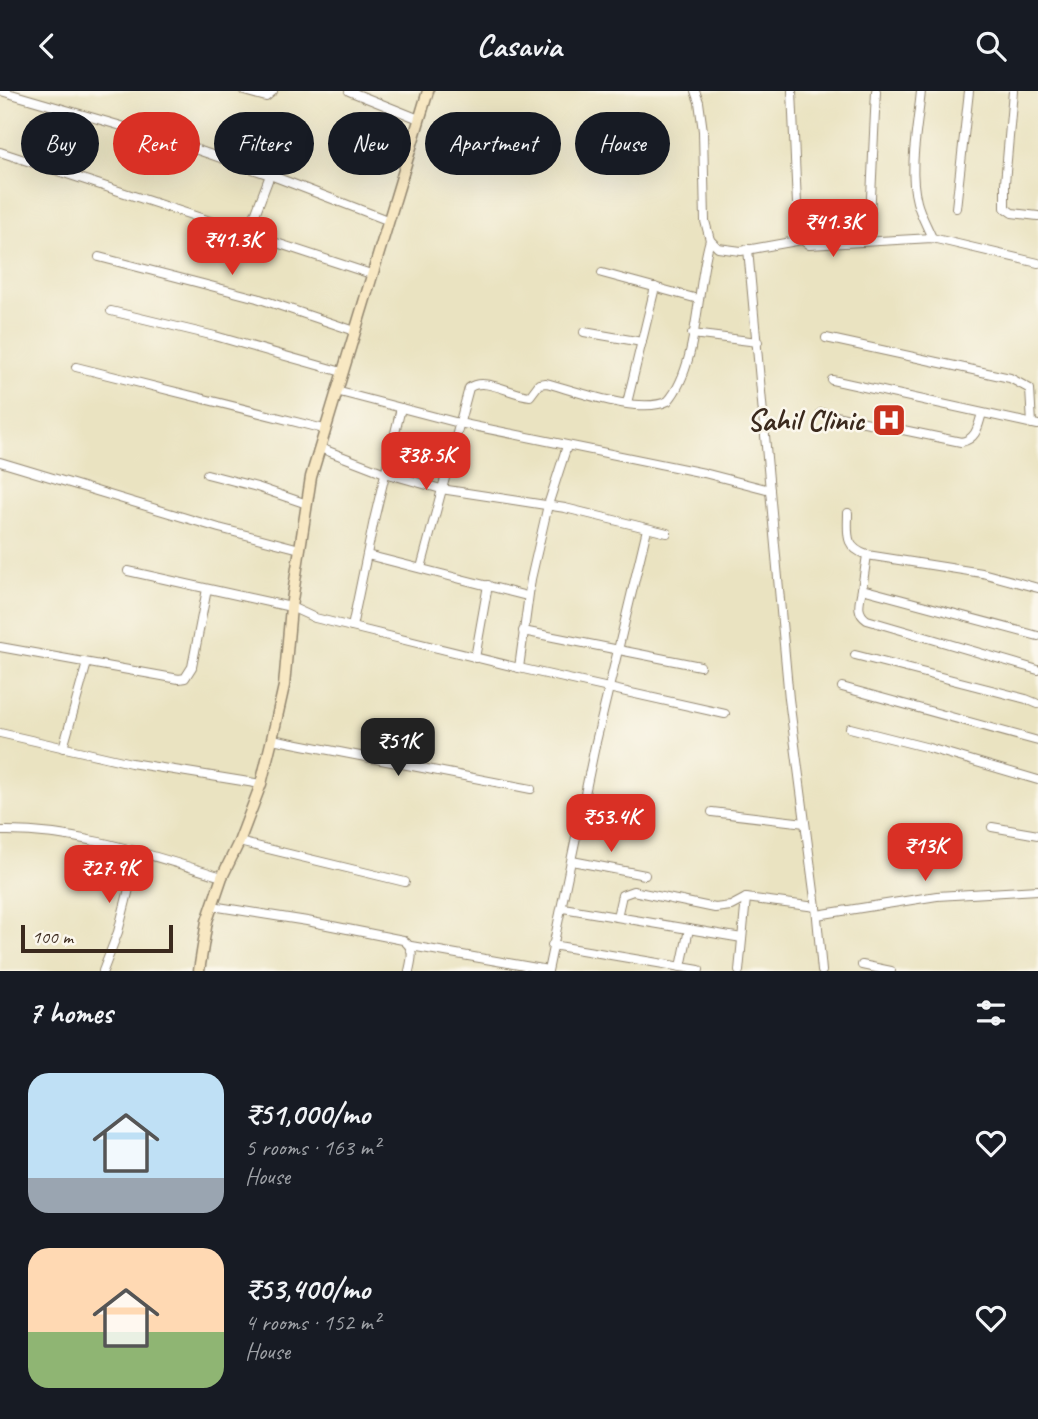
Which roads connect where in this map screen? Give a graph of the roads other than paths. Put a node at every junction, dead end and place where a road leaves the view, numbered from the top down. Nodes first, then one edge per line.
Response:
1 (1, 91) edge
2 (244, 91) edge
3 (273, 91) edge
4 (349, 91) edge
5 (428, 91) edge
6 (695, 91) edge
7 (792, 91) edge
8 (876, 91) edge
9 (921, 91) edge
10 (968, 91) edge
11 (1013, 91) edge
12 (419, 119) junction
13 (0, 152) edge
14 (214, 156) edge
15 (270, 175) joint
16 (956, 208) dead end
17 (1038, 216) edge
18 (387, 220) junction
19 (248, 233) junction
20 (932, 238) junction
21 (710, 240) junction
22 (802, 240) junction
23 (869, 240) junction
24 (748, 250) junction
25 (100, 257) dead end
26 (1038, 263) edge
27 (602, 273) dead end
28 (371, 274) junction
29 (655, 287) junction
30 (698, 299) junction
31 (110, 311) dead end
32 (355, 331) junction
33 (584, 331) dead end
34 (692, 334) junction
35 (826, 338) dead end
36 (642, 342) junction
37 (758, 342) junction
38 (76, 367) dead end
39 (342, 372) junction
40 (832, 380) dead end
41 (336, 391) junction
42 (627, 403) junction
43 (401, 408) junction
44 (821, 412) dead end
45 (982, 413) junction
46 (459, 423) junction
47 (1035, 425) edge
48 (324, 429) junction
49 (567, 446) junction
50 (320, 448) junction
51 (0, 462) edge
52 (385, 473) junction
53 (207, 474) dead end
54 (441, 489) junction
55 (771, 490) junction
56 (307, 504) junction
57 (548, 505) junction
58 (848, 513) dead end
59 (647, 529) junction
60 (667, 533) dead end
61 (300, 549) junction
62 (367, 555) junction
63 (867, 555) junction
64 (421, 568) junction
65 (128, 571) dead end
66 (488, 585) junction
67 (1038, 588) edge
68 (207, 589) junction
69 (862, 589) junction
70 (527, 596) junction
71 (291, 607) junction
72 (352, 627) junction
73 (523, 631) junction
74 (1038, 636) edge
75 (0, 647) edge
76 (620, 651) junction
77 (855, 655) dead end
78 (475, 657) junction
79 (88, 663) junction
80 (699, 666) dead end
81 (519, 669) junction
82 (1038, 670) edge
83 (842, 687) dead end
84 (610, 688) junction
85 (1038, 704) edge
86 (725, 714) dead end
87 (850, 728) dead end
88 (0, 733) edge
89 (272, 739) junction
90 (1038, 741) edge
91 (63, 748) junction
92 (1038, 780) edge
93 (261, 784) junction
94 (531, 789) dead end
95 (712, 812) dead end
96 (805, 823) junction
97 (992, 827) dead end
98 (0, 831) edge
99 (1038, 835) edge
100 (239, 842) junction
101 (147, 853) junction
102 (572, 861) junction
103 (645, 875) dead end
104 (222, 877) junction
105 (405, 882) dead end
106 (1038, 890) edge
107 (746, 898) junction
108 (212, 906) junction
109 (563, 908) junction
110 (816, 911) junction
111 (617, 917) junction
112 (689, 929) junction
113 (742, 939) junction
114 (552, 945) junction
115 (411, 946) junction
116 (862, 965) dead end
117 (681, 967) junction
118 (699, 970) edge
119 (103, 971) edge
120 (199, 971) edge
121 (409, 971) edge
122 (548, 971) edge
123 (739, 971) edge
124 (822, 971) edge
125 (891, 971) edge

1 - 14 street
2 - 3 street
4 - 12 street
5 - 12 street
6 - 21 street
7 - 22 street
8 - 23 street
9 - 20 street
10 - 16 street
11 - 17 street
12 - 18 street
13 - 19 street
15 - 18 street
15 - 19 street
18 - 28 street
19 - 28 street
20 - 23 street
20 - 26 street
21 - 24 street
21 - 30 street
22 - 23 street
22 - 24 street
24 - 37 street
25 - 32 street
27 - 29 street
28 - 32 street
29 - 30 street
29 - 36 street
30 - 34 street
31 - 39 street
32 - 39 street
33 - 36 street
34 - 37 street
34 - 42 street
35 - 47 street
36 - 42 street
37 - 55 street
38 - 48 street
39 - 41 street
40 - 45 street
41 - 43 street
41 - 48 street
42 - 46 street
43 - 46 street
43 - 52 street
44 - 45 street
45 - 47 street
46 - 49 street
46 - 54 street
48 - 50 street
49 - 55 street
49 - 57 street
50 - 52 street
50 - 56 street
51 - 61 street
52 - 54 street
52 - 62 street
53 - 56 street
54 - 57 street
54 - 64 street
55 - 96 street
56 - 61 street
57 - 59 street
57 - 70 street
58 - 63 street
59 - 60 street
59 - 76 street
61 - 71 street
62 - 64 street
62 - 72 street
63 - 67 street
63 - 69 street
64 - 66 street
65 - 68 street
66 - 70 street
66 - 78 street
68 - 71 street
68 - 79 street
69 - 74 street
69 - 82 street
70 - 73 street
71 - 72 street
71 - 89 street
72 - 78 street
73 - 76 street
73 - 81 street
75 - 79 street
76 - 80 street
76 - 84 street
77 - 85 street
78 - 81 street
79 - 91 street
81 - 84 street
83 - 90 street
84 - 86 street
84 - 102 street
87 - 92 street
88 - 91 street
89 - 93 street
89 - 94 street
91 - 93 street
93 - 100 street
95 - 96 street
96 - 110 street
97 - 99 street
98 - 101 street
100 - 104 street
100 - 105 street
101 - 104 street
101 - 119 street
102 - 103 street
102 - 109 street
104 - 108 street
106 - 110 street
107 - 110 street
107 - 111 street
107 - 113 street
108 - 115 street
108 - 120 street
109 - 111 street
109 - 114 street
110 - 124 street
111 - 112 street
112 - 113 street
112 - 117 street
113 - 123 street
114 - 117 street
114 - 122 street
115 - 121 street
115 - 122 street
116 - 125 street
117 - 118 street

